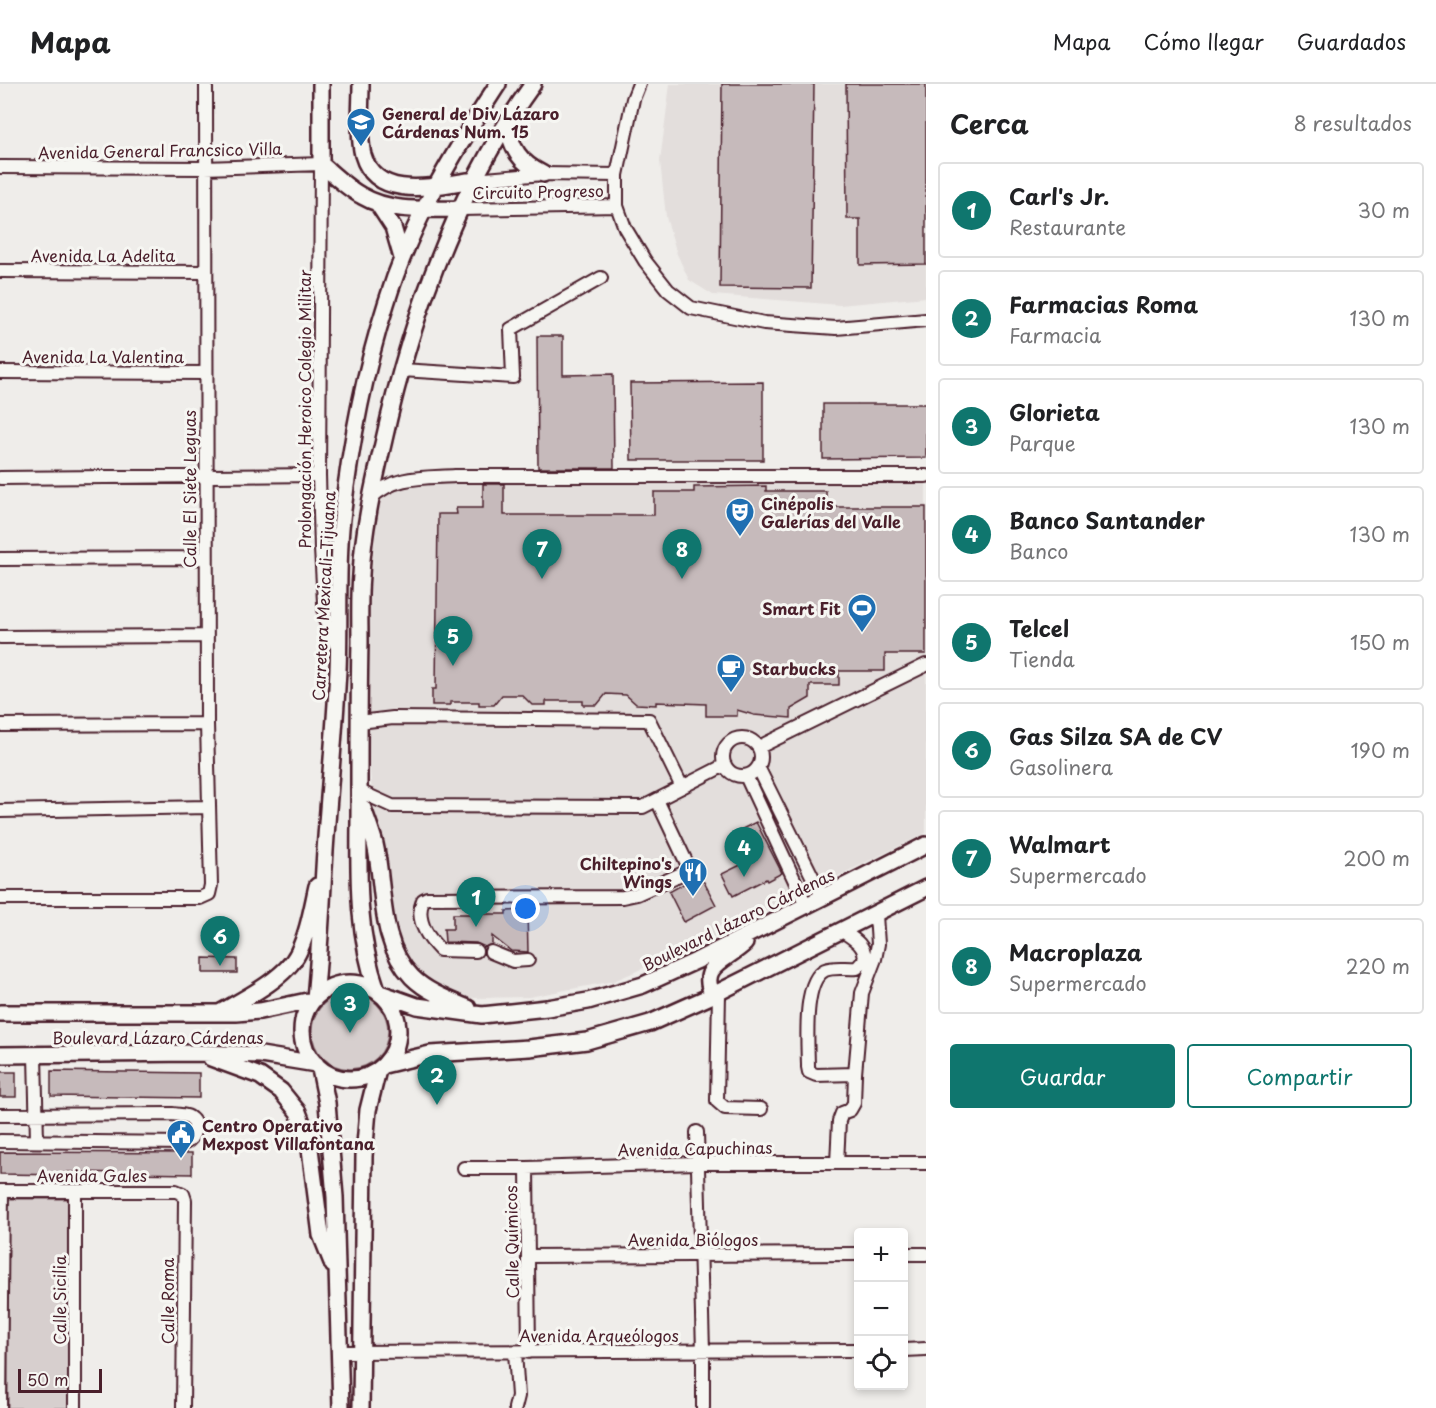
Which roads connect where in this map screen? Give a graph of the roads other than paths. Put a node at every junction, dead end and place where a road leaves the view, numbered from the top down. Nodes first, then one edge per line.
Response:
1 (206, 84) edge
2 (321, 84) edge
3 (361, 84) edge
4 (498, 84) edge
5 (533, 84) edge
6 (639, 84) edge
7 (508, 123) junction
8 (321, 164) junction
9 (0, 167) edge
10 (206, 168) junction
11 (543, 174) junction
12 (617, 175) junction
13 (474, 180) junction
14 (435, 185) junction
15 (378, 204) junction
16 (617, 206) junction
17 (423, 209) junction
18 (460, 209) junction
19 (402, 258) junction
20 (0, 271) edge
21 (206, 272) junction
22 (601, 278) dead end
23 (926, 320) edge
24 (402, 370) junction
25 (0, 372) edge
26 (205, 373) junction
27 (319, 475) junction
28 (206, 476) junction
29 (926, 476) edge
30 (0, 478) edge
31 (371, 498) junction
32 (206, 558) junction
33 (0, 559) edge
34 (207, 636) junction
35 (0, 637) edge
36 (338, 650) junction
37 (926, 664) edge
38 (338, 672) junction
39 (359, 722) junction
40 (207, 724) junction
41 (0, 725) edge
42 (759, 747) junction
43 (725, 765) junction
44 (758, 767) junction
45 (746, 776) junction
46 (682, 787) junction
47 (359, 795) junction
48 (657, 800) junction
49 (208, 807) junction
50 (0, 811) edge
51 (781, 814) junction
52 (767, 821) junction
53 (926, 845) edge
54 (325, 855) junction
55 (926, 888) edge
56 (0, 898) edge
57 (823, 898) junction
58 (807, 907) junction
59 (876, 915) junction
60 (841, 930) junction
61 (752, 933) junction
62 (476, 951) dead end
63 (491, 952) dead end
64 (528, 960) dead end
65 (380, 992) junction
66 (716, 994) junction
67 (314, 999) junction
68 (0, 1013) edge
69 (218, 1013) junction
70 (482, 1015) junction
71 (196, 1053) junction
72 (0, 1055) edge
73 (35, 1055) junction
74 (318, 1067) junction
75 (381, 1067) junction
76 (855, 1074) junction
77 (761, 1109) dead end
78 (36, 1114) junction
79 (0, 1115) edge
80 (697, 1132) dead end
81 (0, 1141) edge
82 (37, 1141) junction
83 (698, 1163) junction
84 (837, 1163) junction
85 (926, 1163) edge
86 (464, 1168) dead end
87 (527, 1168) junction
88 (1, 1191) edge
89 (75, 1192) junction
90 (183, 1194) joint
91 (854, 1254) edge
92 (908, 1254) edge
93 (926, 1254) edge
94 (701, 1255) junction
95 (528, 1256) junction
96 (338, 1277) junction
97 (926, 1349) edge
98 (854, 1350) edge
99 (908, 1350) edge
100 (360, 1351) junction
101 (704, 1351) junction
102 (340, 1352) junction
103 (515, 1352) junction
104 (529, 1352) junction
105 (0, 1408) edge
106 (75, 1408) edge
107 (183, 1408) edge
108 (341, 1408) edge
109 (361, 1408) edge
110 (515, 1408) edge
111 (703, 1408) edge

1 - 10 street, Calle El Siete Leguas
2 - 8 main road
3 - 14 main road
4 - 14 main road, Carretera Mexicali–Tijuana
5 - 7 main road
6 - 12 street
7 - 11 main road
7 - 13 main road
8 - 10 street, Avenida General Francsico Villa
8 - 15 main road
8 - 27 street, Prolongación Heroico Colegio Militar
9 - 10 street, Avenida General Francsico Villa
10 - 21 street, Calle El Siete Leguas
11 - 12 street, Circuito Progreso
11 - 13 street, Circuito Progreso
12 - 16 street, Circuito Progreso
13 - 14 main road
13 - 18 main road
14 - 17 main road, Carretera Mexicali–Tijuana
15 - 17 main road
15 - 19 main road
16 - 18 street, Circuito Progreso
16 - 23 street, Circuito Progreso
17 - 18 main road
17 - 19 main road, Carretera Mexicali–Tijuana
18 - 24 main road
19 - 36 main road, Carretera Mexicali–Tijuana
20 - 21 street, Avenida La Adelita
21 - 26 street, Calle El Siete Leguas
22 - 24 street
24 - 31 main road
25 - 26 street, Avenida La Valentina
26 - 28 street, Calle El Siete Leguas
27 - 28 street
27 - 36 street, Prolongación Heroico Colegio Militar
28 - 30 street
28 - 32 street, Calle El Siete Leguas
29 - 31 street
31 - 39 main road
32 - 33 street
32 - 34 street, Calle El Siete Leguas
34 - 35 street
34 - 40 street, Calle El Siete Leguas
36 - 38 main road, Carretera Mexicali–Tijuana
37 - 42 street
38 - 39 main road
38 - 54 main road, Carretera Mexicali–Tijuana
39 - 46 street
39 - 47 main road
40 - 41 street
40 - 49 street, Calle El Siete Leguas
42 - 43 street
42 - 44 street
43 - 45 street
43 - 46 street
44 - 45 street
44 - 51 street
45 - 52 street
46 - 48 street
47 - 48 street
47 - 65 main road
47 - 70 main road
48 - 62 street
49 - 50 street
49 - 56 street, Calle El Siete Leguas
51 - 52 street
51 - 57 street
52 - 58 street
53 - 57 main road, Boulevard Lázaro Cárdenas
54 - 67 main road
54 - 69 main road
55 - 59 main road
57 - 58 main road, Boulevard Lázaro Cárdenas
58 - 61 main road, Boulevard Lázaro Cárdenas
59 - 60 main road
59 - 76 street
60 - 66 main road
60 - 76 street
61 - 66 main road
61 - 70 main road, Boulevard Lázaro Cárdenas
63 - 64 street
65 - 67 main road
65 - 70 main road, Boulevard Lázaro Cárdenas
65 - 75 main road
66 - 75 main road
66 - 77 street
67 - 69 main road, Boulevard Lázaro Cárdenas
67 - 74 main road
68 - 69 main road, Boulevard Lázaro Cárdenas
71 - 73 main road, Boulevard Lázaro Cárdenas
71 - 74 main road, Boulevard Lázaro Cárdenas
71 - 96 main road
72 - 73 main road, Boulevard Lázaro Cárdenas
73 - 78 street
74 - 75 main road
74 - 96 main road
75 - 100 main road
76 - 84 street
78 - 79 street
78 - 82 street
78 - 82 street
80 - 83 street
81 - 82 street
83 - 84 street, Avenida Capuchinas
83 - 87 street, Avenida Capuchinas
83 - 94 street
84 - 85 street, Avenida Capuchinas
86 - 87 street, Avenida Capuchinas
87 - 95 street, Calle Químicos
88 - 89 street, Avenida Gales
88 - 105 street
89 - 90 street, Avenida Gales
89 - 106 street, Calle Sicilia
90 - 107 street, Calle Roma
91 - 94 street, Avenida Biólogos
92 - 93 street
94 - 95 street, Avenida Biólogos
94 - 101 street
95 - 104 street, Calle Químicos
96 - 102 main road
97 - 99 street
98 - 101 street, Avenida Arqueólogos
100 - 102 street, Avenida Arqueólogos
100 - 103 street, Avenida Arqueólogos
100 - 109 main road
101 - 104 street, Avenida Arqueólogos
101 - 111 street
102 - 108 main road
103 - 104 street, Avenida Arqueólogos
103 - 110 street

